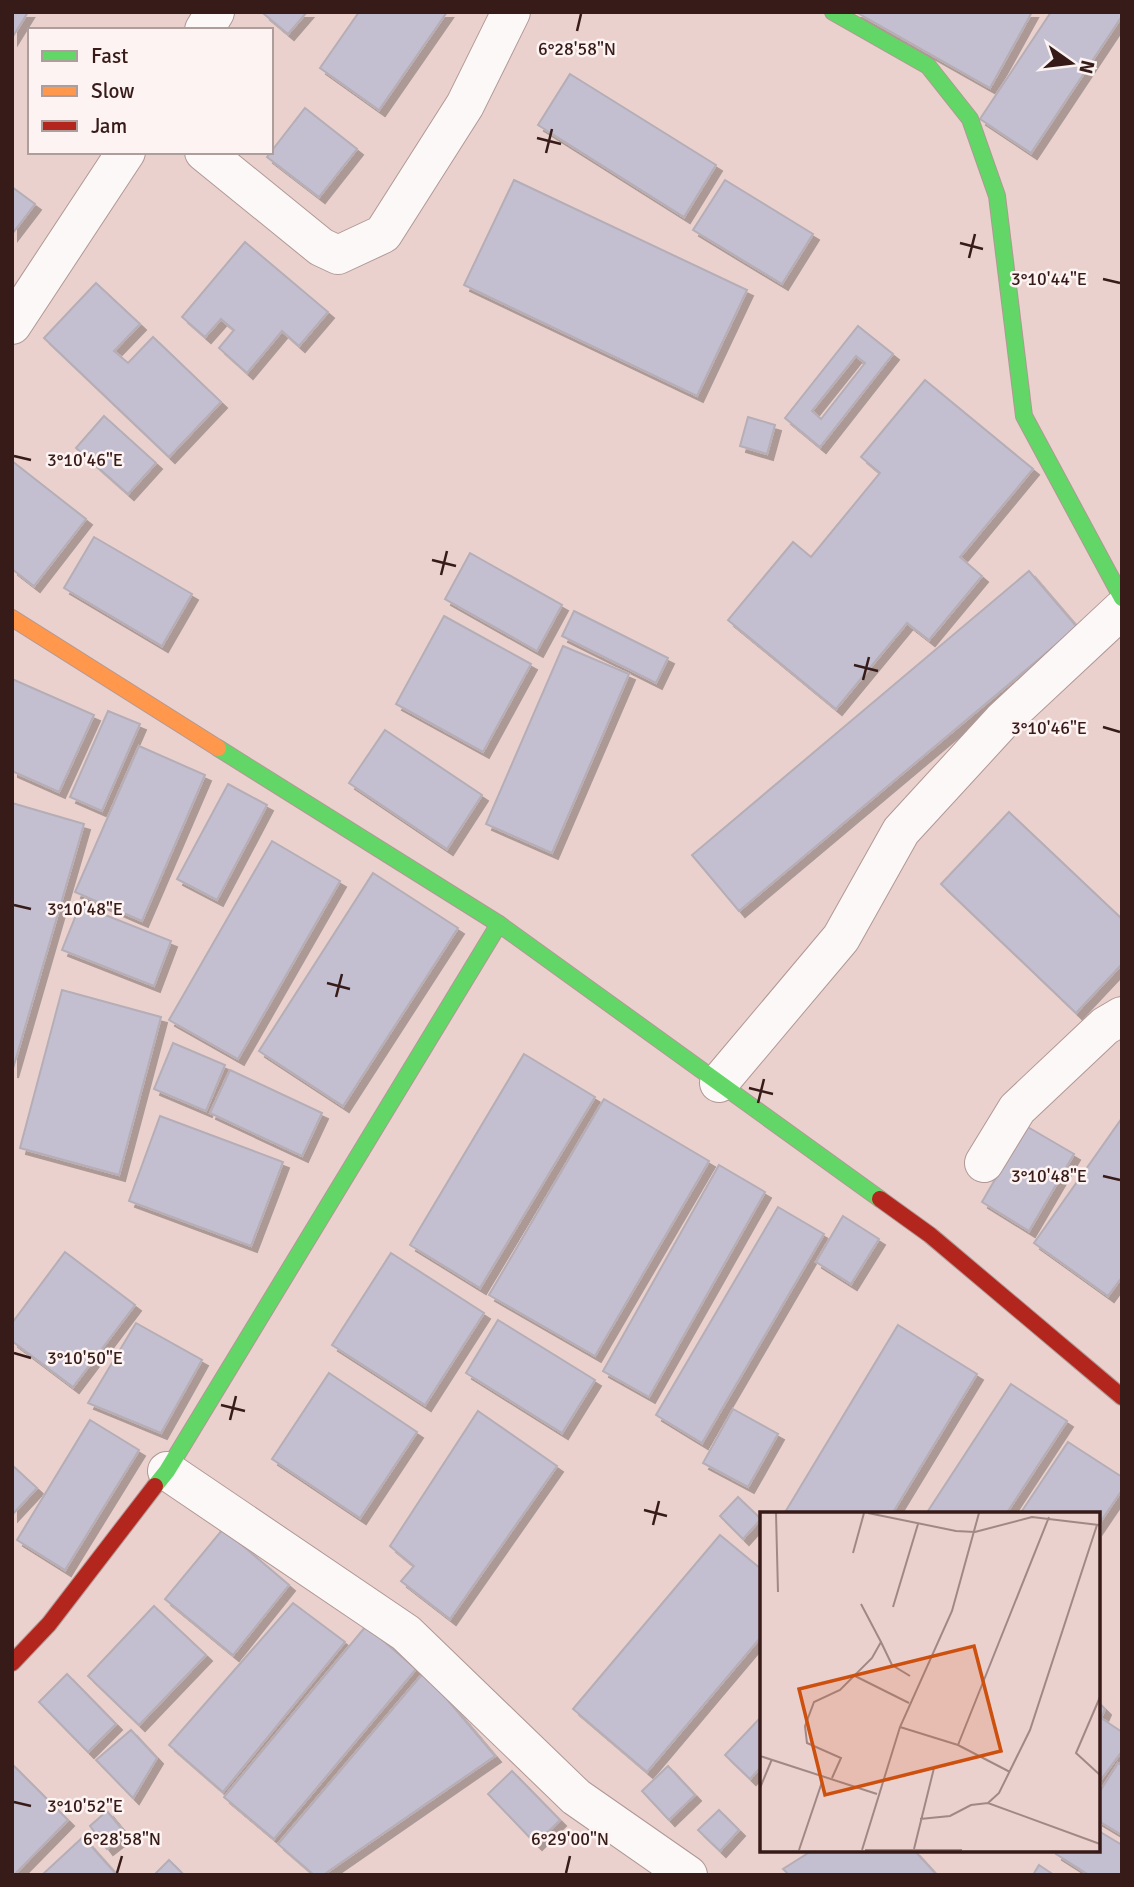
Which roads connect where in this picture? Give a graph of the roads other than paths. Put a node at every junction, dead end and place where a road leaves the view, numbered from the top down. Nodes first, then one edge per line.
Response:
1 (215, 12) edge
2 (511, 12) edge
3 (833, 12) edge
4 (205, 28) edge
5 (125, 154) edge
6 (206, 154) edge
7 (12, 325) edge
8 (1122, 598) edge
9 (1122, 609) edge
10 (12, 618) edge
11 (499, 925) junction
12 (1122, 1016) edge
13 (719, 1083) junction
14 (984, 1163) dead end
15 (1122, 1397) edge
16 (167, 1471) junction
17 (12, 1663) edge
18 (688, 1875) edge

1 - 4 street
2 - 6 street
3 - 8 street
5 - 7 street
9 - 13 street
10 - 11 street
11 - 13 street
11 - 16 street
12 - 14 street
13 - 15 street
16 - 17 street
16 - 18 street

